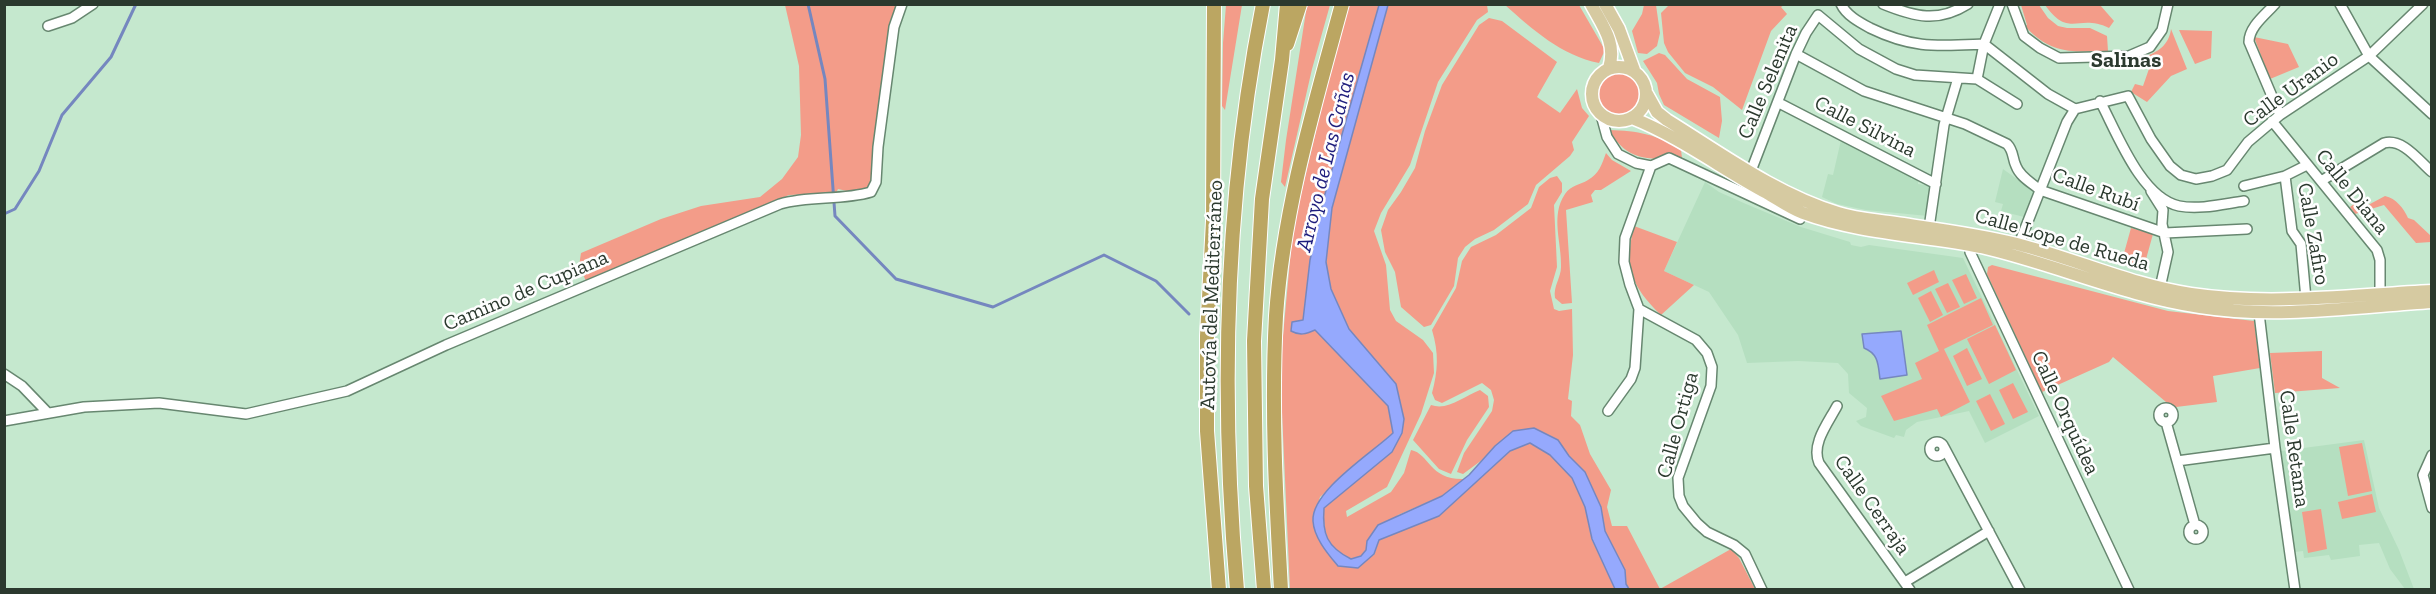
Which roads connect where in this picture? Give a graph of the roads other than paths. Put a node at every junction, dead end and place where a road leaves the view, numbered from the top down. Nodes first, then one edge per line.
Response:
1 (93, 4) edge
2 (902, 4) edge
3 (1214, 4) edge
4 (1261, 4) edge
5 (1287, 4) edge
6 (1299, 4) edge
7 (1342, 4) edge
8 (1591, 4) edge
9 (1605, 4) edge
10 (1841, 4) edge
11 (1882, 4) edge
12 (1968, 4) edge
13 (2000, 4) edge
14 (2012, 4) edge
15 (2168, 4) edge
16 (2276, 4) edge
17 (2340, 4) edge
18 (2423, 4) edge
19 (48, 26) dead end
20 (1984, 44) junction
21 (1796, 54) junction
22 (2368, 56) junction
23 (1282, 60) junction
24 (1609, 68) junction
25 (1634, 70) junction
26 (1958, 78) junction
27 (1977, 79) junction
28 (1647, 94) junction
29 (2100, 101) junction
30 (1779, 103) junction
31 (2017, 104) dead end
32 (2075, 109) junction
33 (2432, 114) edge
34 (1601, 115) junction
35 (2280, 115) junction
36 (1632, 118) junction
37 (1947, 119) junction
38 (2272, 122) junction
39 (2307, 165) junction
40 (1652, 166) junction
41 (1751, 171) junction
42 (2432, 172) edge
43 (2285, 176) junction
44 (2320, 181) junction
45 (1936, 184) junction
46 (2244, 186) dead end
47 (2150, 189) junction
48 (2040, 190) junction
49 (2244, 201) dead end
50 (1800, 219) joint
51 (1929, 228) junction
52 (2247, 229) dead end
53 (1951, 231) junction
54 (2165, 233) junction
55 (2019, 244) junction
56 (1967, 248) junction
57 (2160, 288) junction
58 (2432, 291) edge
59 (2380, 294) junction
60 (2306, 299) junction
61 (2432, 302) edge
62 (1639, 309) junction
63 (2259, 313) junction
64 (4, 374) edge
65 (1837, 406) dead end
66 (1608, 411) dead end
67 (47, 412) junction
68 (4, 421) edge
69 (2166, 422) dead end
70 (1944, 447) dead end
71 (2275, 448) junction
72 (2432, 455) edge
73 (2177, 461) junction
74 (2432, 508) edge
75 (2194, 525) dead end
76 (1989, 531) junction
77 (1908, 587) edge
78 (1219, 590) edge
79 (1237, 590) edge
80 (1264, 590) edge
81 (1281, 590) edge
82 (1762, 590) edge
83 (2020, 590) edge
84 (2129, 590) edge
85 (2295, 590) edge

1 - 19 street
2 - 67 street, Camino de Cupiana
3 - 78 highway
4 - 79 highway, Autovía del Mediterráneo
5 - 23 highway, Autovía del Mediterráneo
6 - 23 highway
7 - 81 highway
8 - 24 main road
9 - 25 main road
10 - 20 street
11 - 12 street
13 - 20 street
14 - 15 street
16 - 35 street
17 - 22 street
18 - 22 street, Calle Uranio
20 - 27 street
20 - 32 street
21 - 26 street, Calle Selenita
21 - 30 street, Calle Selenita
21 - 37 street, Calle Rubí
22 - 33 street
22 - 35 street, Calle Uranio
23 - 80 highway, Autovía del Mediterráneo
24 - 25 main road
24 - 34 main road
25 - 28 main road
26 - 27 street, Calle Selenita
26 - 37 street
27 - 31 street, Calle Selenita
28 - 36 main road
28 - 41 main road, Calle Lope de Rueda
29 - 32 street, Calle Uranio
29 - 38 street, Calle Uranio
29 - 47 street
30 - 41 street, Calle Selenita
30 - 45 street, Calle Silvina
32 - 48 street
34 - 36 main road
34 - 40 street, Calle Lope de Rueda
35 - 38 street, Calle Uranio
36 - 56 main road, Calle Lope de Rueda
37 - 45 street
37 - 48 street, Calle Rubí
38 - 39 street, Calle Diana
39 - 43 street, Calle Zafiro
39 - 44 street, Calle Diana
40 - 50 street, Calle Lope de Rueda
40 - 62 street
41 - 51 main road, Calle Lope de Rueda
42 - 44 street
43 - 46 street, Calle Zafiro
43 - 60 street, Calle Zafiro
44 - 59 street, Calle Diana
45 - 51 street
47 - 49 street
47 - 54 street
48 - 54 street, Calle Rubí
48 - 55 street
50 - 56 main road, Calle Lope de Rueda
51 - 53 main road, Calle Lope de Rueda
52 - 54 street, Calle Rubí
53 - 55 main road, Calle Lope de Rueda
53 - 56 main road
54 - 57 street
55 - 57 main road, Calle Lope de Rueda
56 - 63 main road, Calle Lope de Rueda
56 - 84 street, Calle Orquídea
57 - 60 main road, Calle Lope de Rueda
58 - 59 main road, Calle Lope de Rueda
59 - 60 main road, Calle Lope de Rueda
61 - 63 main road, Calle Lope de Rueda
62 - 66 street
62 - 82 street, Calle Ortiga
63 - 71 street, Calle Retama
64 - 67 street
65 - 77 street, Calle Cerraja
67 - 68 street, Camino de Cupiana
69 - 73 street
70 - 76 street
71 - 73 street
71 - 85 street, Calle Retama
72 - 74 street
73 - 75 street
76 - 77 street
76 - 83 street

